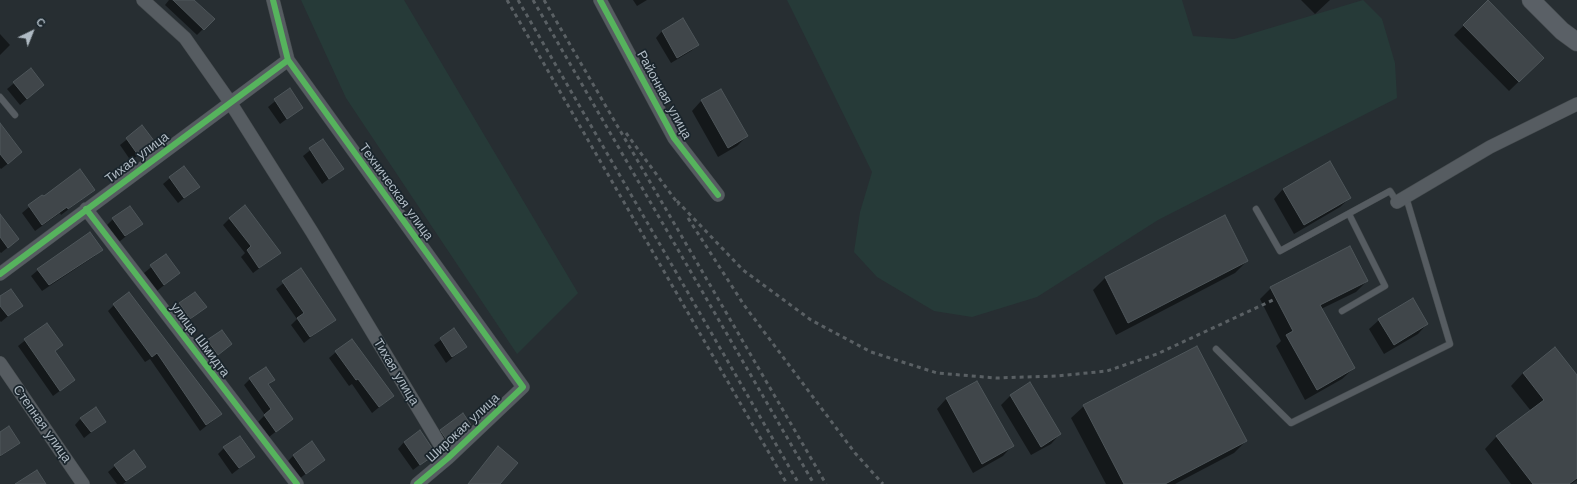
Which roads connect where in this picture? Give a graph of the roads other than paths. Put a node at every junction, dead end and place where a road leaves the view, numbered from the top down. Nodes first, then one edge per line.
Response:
1 (143, 0) edge
2 (273, 0) edge
3 (600, 0) edge
4 (1531, 0) edge
5 (1577, 42) edge
6 (288, 60) junction
7 (0, 97) edge
8 (230, 102) junction
9 (1577, 104) edge
10 (15, 115) dead end
11 (718, 195) dead end
12 (1402, 199) junction
13 (1256, 209) dead end
14 (86, 210) junction
15 (1349, 214) junction
16 (0, 274) edge
17 (1342, 311) dead end
18 (1216, 349) dead end
19 (0, 363) edge
20 (523, 387) joint
21 (448, 458) junction
22 (83, 484) edge
23 (297, 484) edge
24 (417, 484) edge

1 - 8 street
2 - 6 street, Техническая улица
3 - 11 street, Районная улица
4 - 5 street
6 - 8 street, Тихая улица
6 - 20 street, Техническая улица
7 - 10 lane
8 - 14 street, Тихая улица
8 - 21 street, Тихая улица
9 - 12 street
12 - 15 lane
12 - 18 lane
13 - 15 lane
14 - 16 street, Тихая улица
14 - 23 street, улица Шмидта
15 - 17 lane
19 - 22 street, Степная улица
20 - 21 street, Широкая улица
21 - 24 street, Широкая улица

